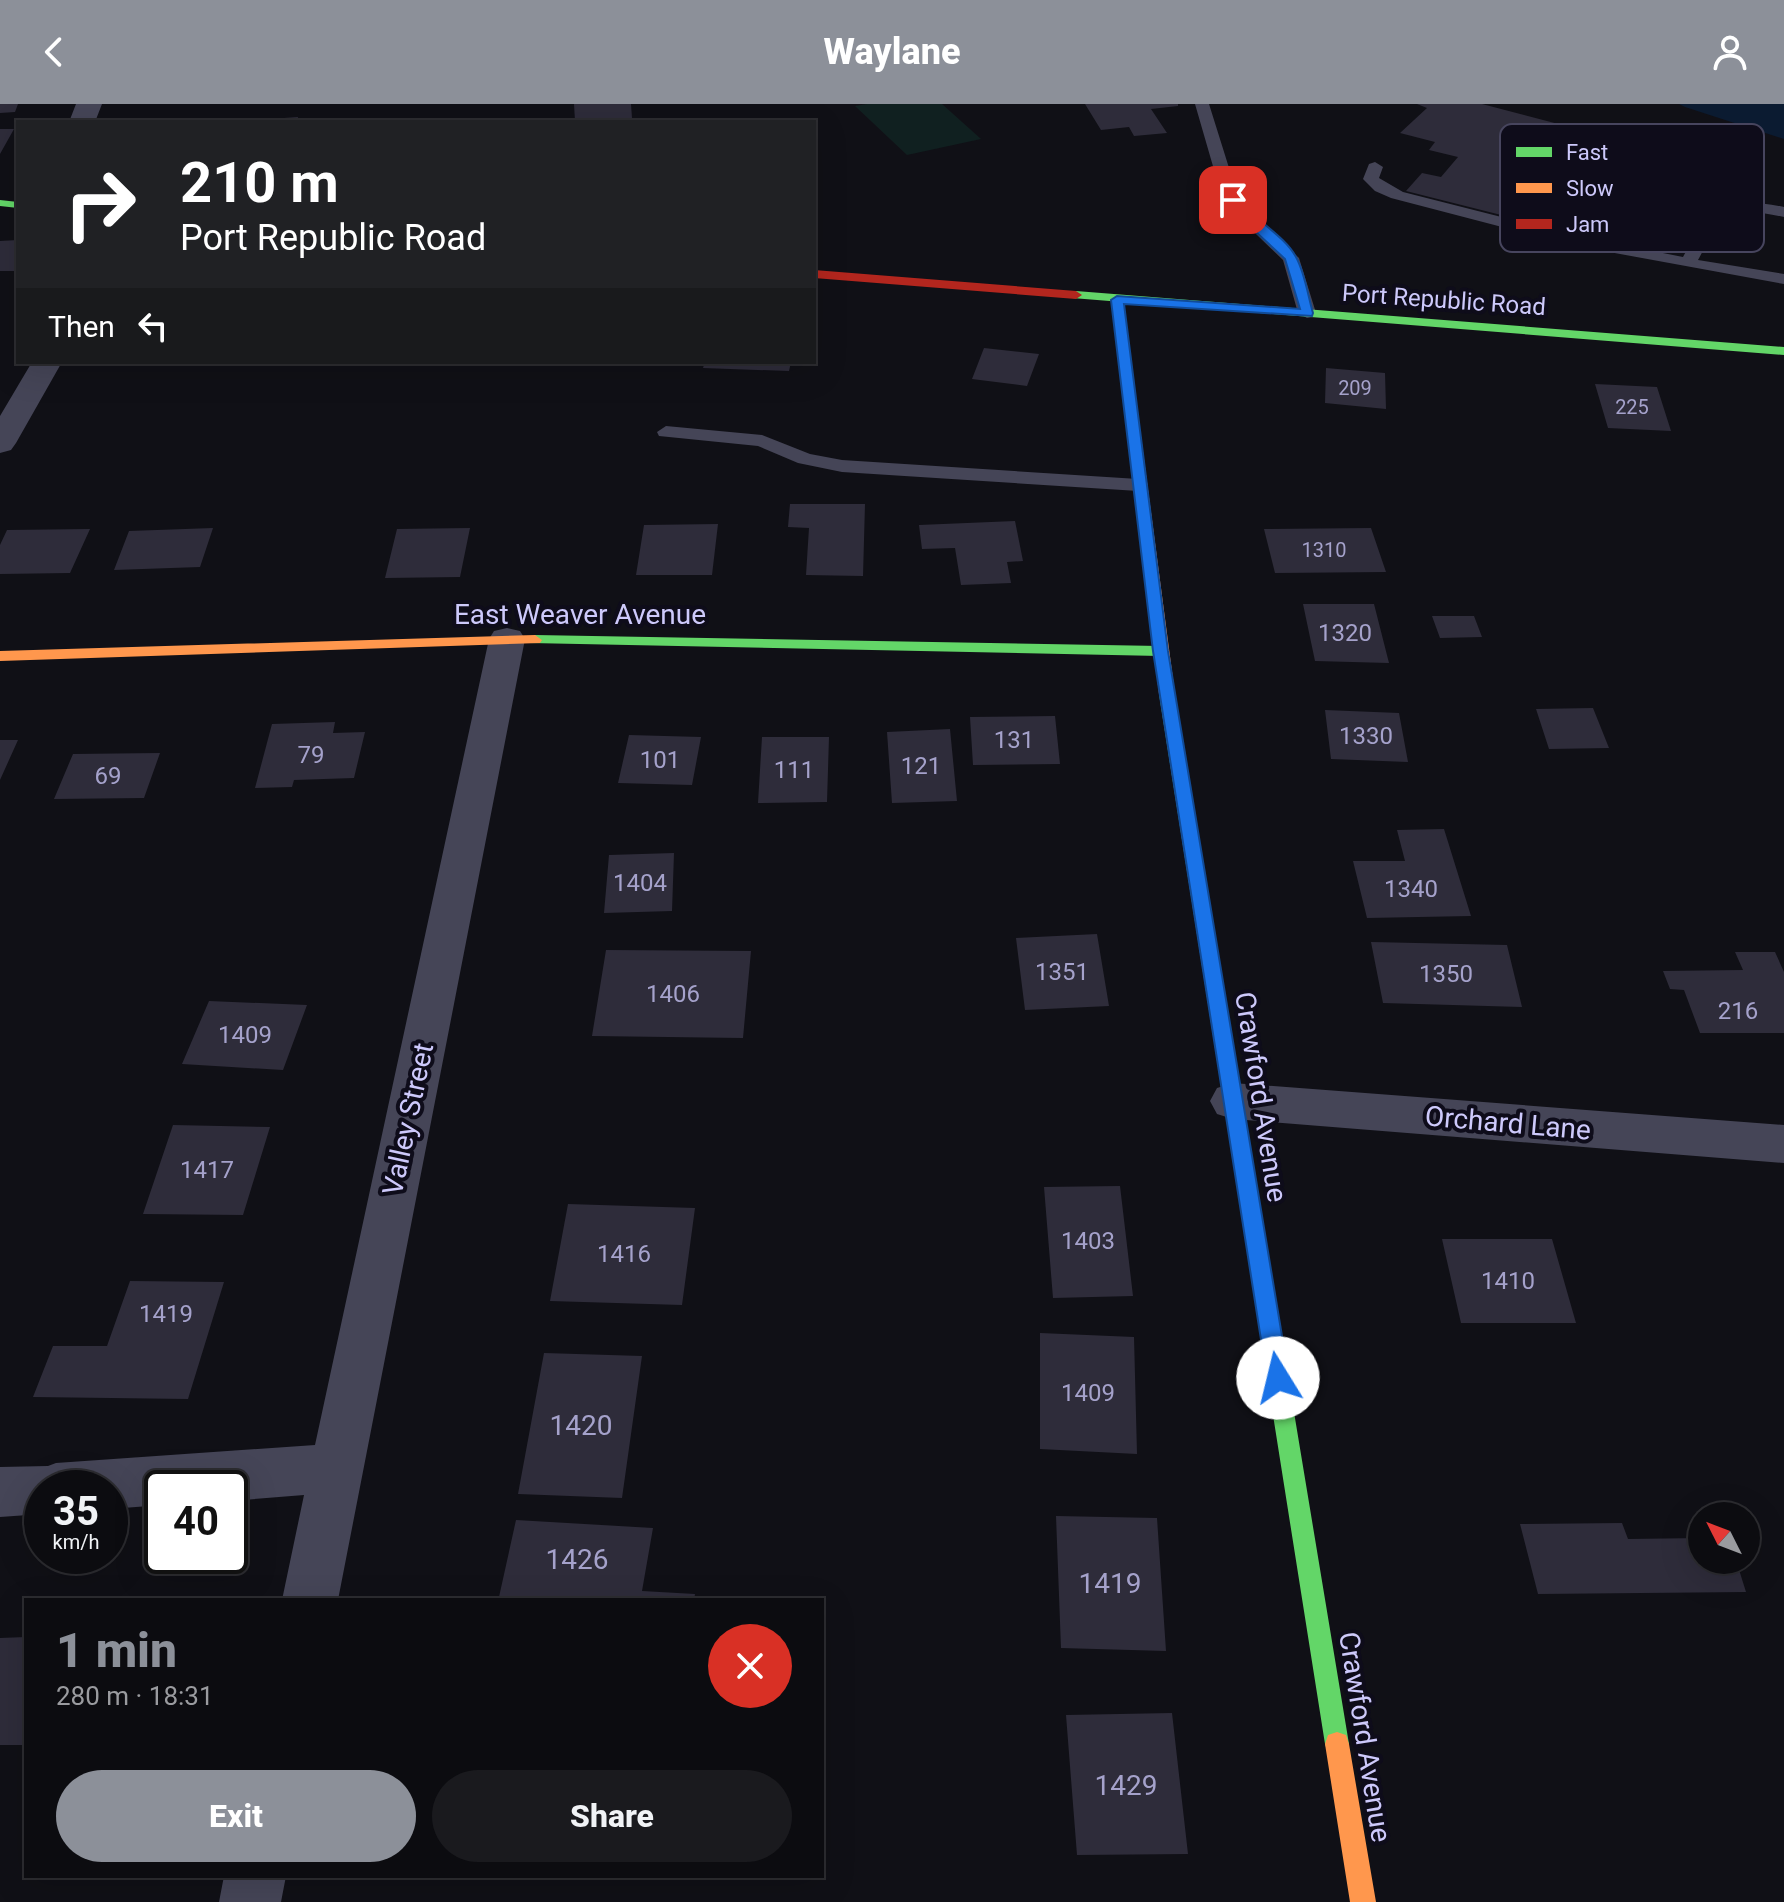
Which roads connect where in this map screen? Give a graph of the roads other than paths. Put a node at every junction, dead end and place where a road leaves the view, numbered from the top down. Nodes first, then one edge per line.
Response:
1 (1202, 104) edge
2 (1375, 167) dead end
3 (1764, 209) edge
4 (1784, 212) edge
5 (1500, 222) edge
6 (1632, 252) edge
7 (1694, 252) edge
8 (1688, 263) junction
9 (816, 274) edge
10 (1784, 279) edge
11 (1117, 300) junction
12 (1307, 313) junction
13 (1784, 351) edge
14 (46, 364) edge
15 (666, 432) dead end
16 (0, 443) edge
17 (1138, 485) junction
18 (507, 639) junction
19 (1160, 651) junction
20 (0, 656) edge
21 (1233, 1101) junction
22 (1784, 1144) edge
23 (337, 1468) junction
24 (128, 1483) edge
25 (24, 1490) edge
26 (0, 1492) edge
27 (310, 1598) edge
28 (255, 1878) edge
29 (250, 1902) edge
30 (1363, 1902) edge

1 - 12 lane
2 - 5 lane
3 - 4 lane
6 - 8 lane
7 - 8 lane
8 - 10 lane
9 - 11 street, Port Republic Road
11 - 12 street, Port Republic Road
11 - 17 street, Crawford Avenue
12 - 13 street, Port Republic Road
14 - 16 street
15 - 17 lane
17 - 19 street, Crawford Avenue
18 - 19 street, East Weaver Avenue
18 - 20 street, East Weaver Avenue
18 - 23 street, Valley Street
19 - 21 street, Crawford Avenue
21 - 22 street, Orchard Lane
21 - 30 street, Crawford Avenue
23 - 24 street
23 - 27 street, Valley Street
25 - 26 street
28 - 29 street

